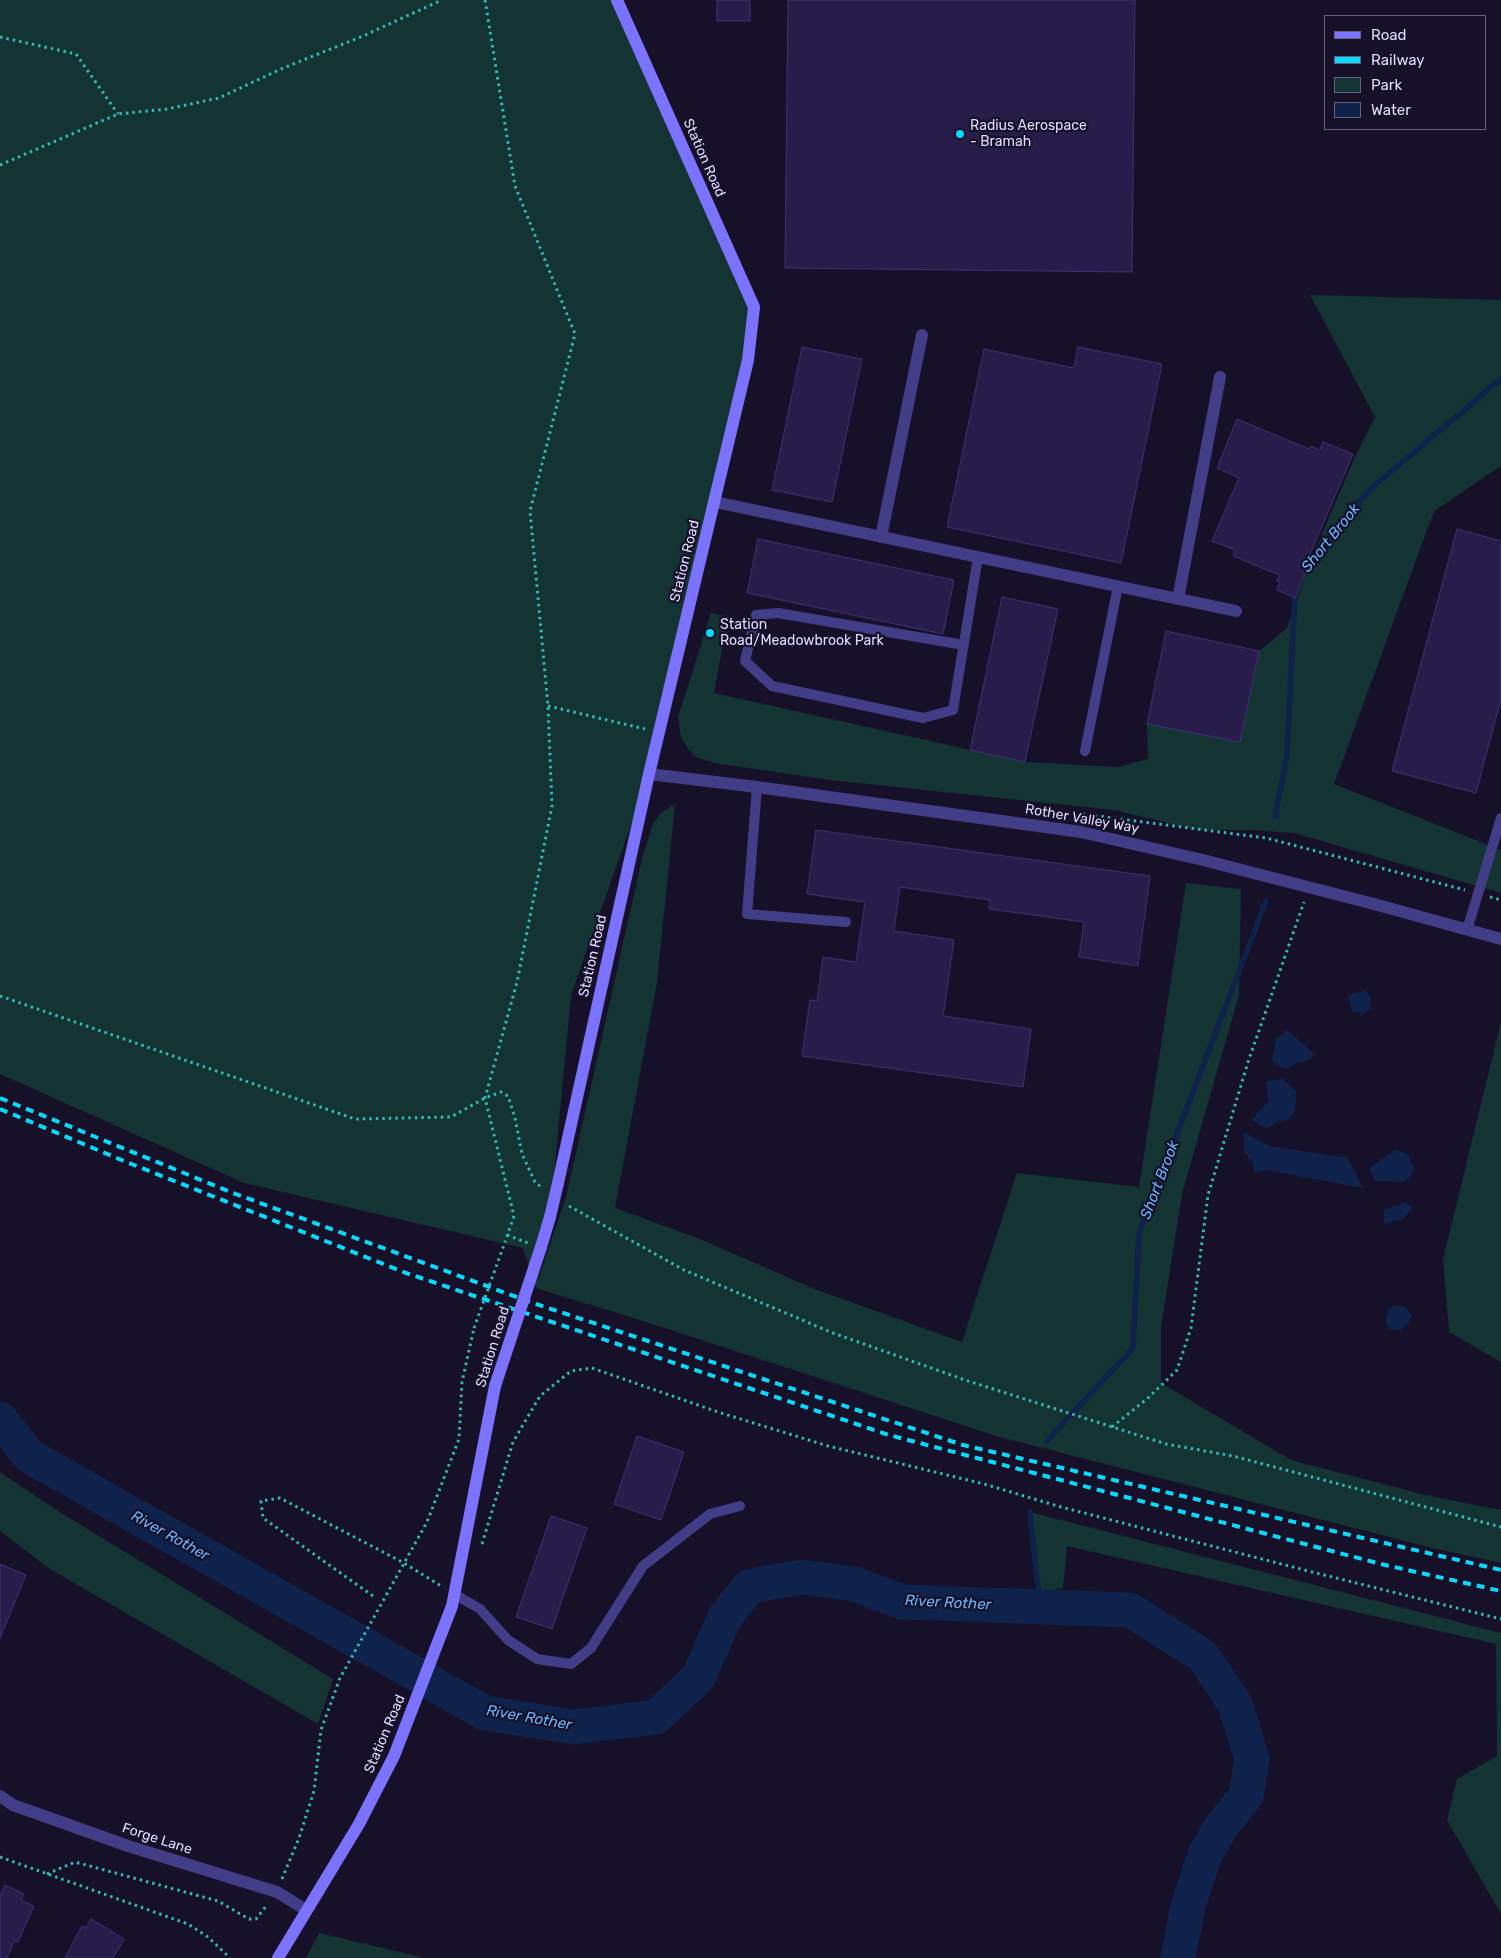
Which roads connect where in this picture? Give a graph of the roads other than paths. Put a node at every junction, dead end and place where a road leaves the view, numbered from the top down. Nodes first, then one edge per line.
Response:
1 (617, 0) edge
2 (922, 335) dead end
3 (1220, 376) dead end
4 (715, 502) junction
5 (881, 536) junction
6 (978, 557) junction
7 (1118, 586) junction
8 (1178, 599) junction
9 (1236, 611) dead end
10 (964, 645) junction
11 (1085, 751) dead end
12 (649, 774) junction
13 (757, 787) junction
14 (1501, 818) edge
15 (846, 922) dead end
16 (1467, 930) junction
17 (1501, 939) edge
18 (740, 1506) dead end
19 (454, 1594) junction
20 (0, 1796) edge
21 (306, 1910) junction
22 (278, 1958) edge

1 - 4 main road, Station Road
2 - 5 street
3 - 8 street
4 - 5 street
4 - 12 main road, Station Road
5 - 6 street
6 - 7 street
6 - 10 lane
7 - 8 street
7 - 11 lane
8 - 9 street
10 - 10 lane
12 - 13 street, Rother Valley Way
12 - 19 main road, Station Road, bridge
13 - 15 lane
13 - 16 street, Rother Valley Way
14 - 16 lane
16 - 17 street, Rother Valley Way
18 - 19 lane
19 - 21 main road, Station Road
20 - 21 street, Forge Lane
21 - 22 main road, Station Road

